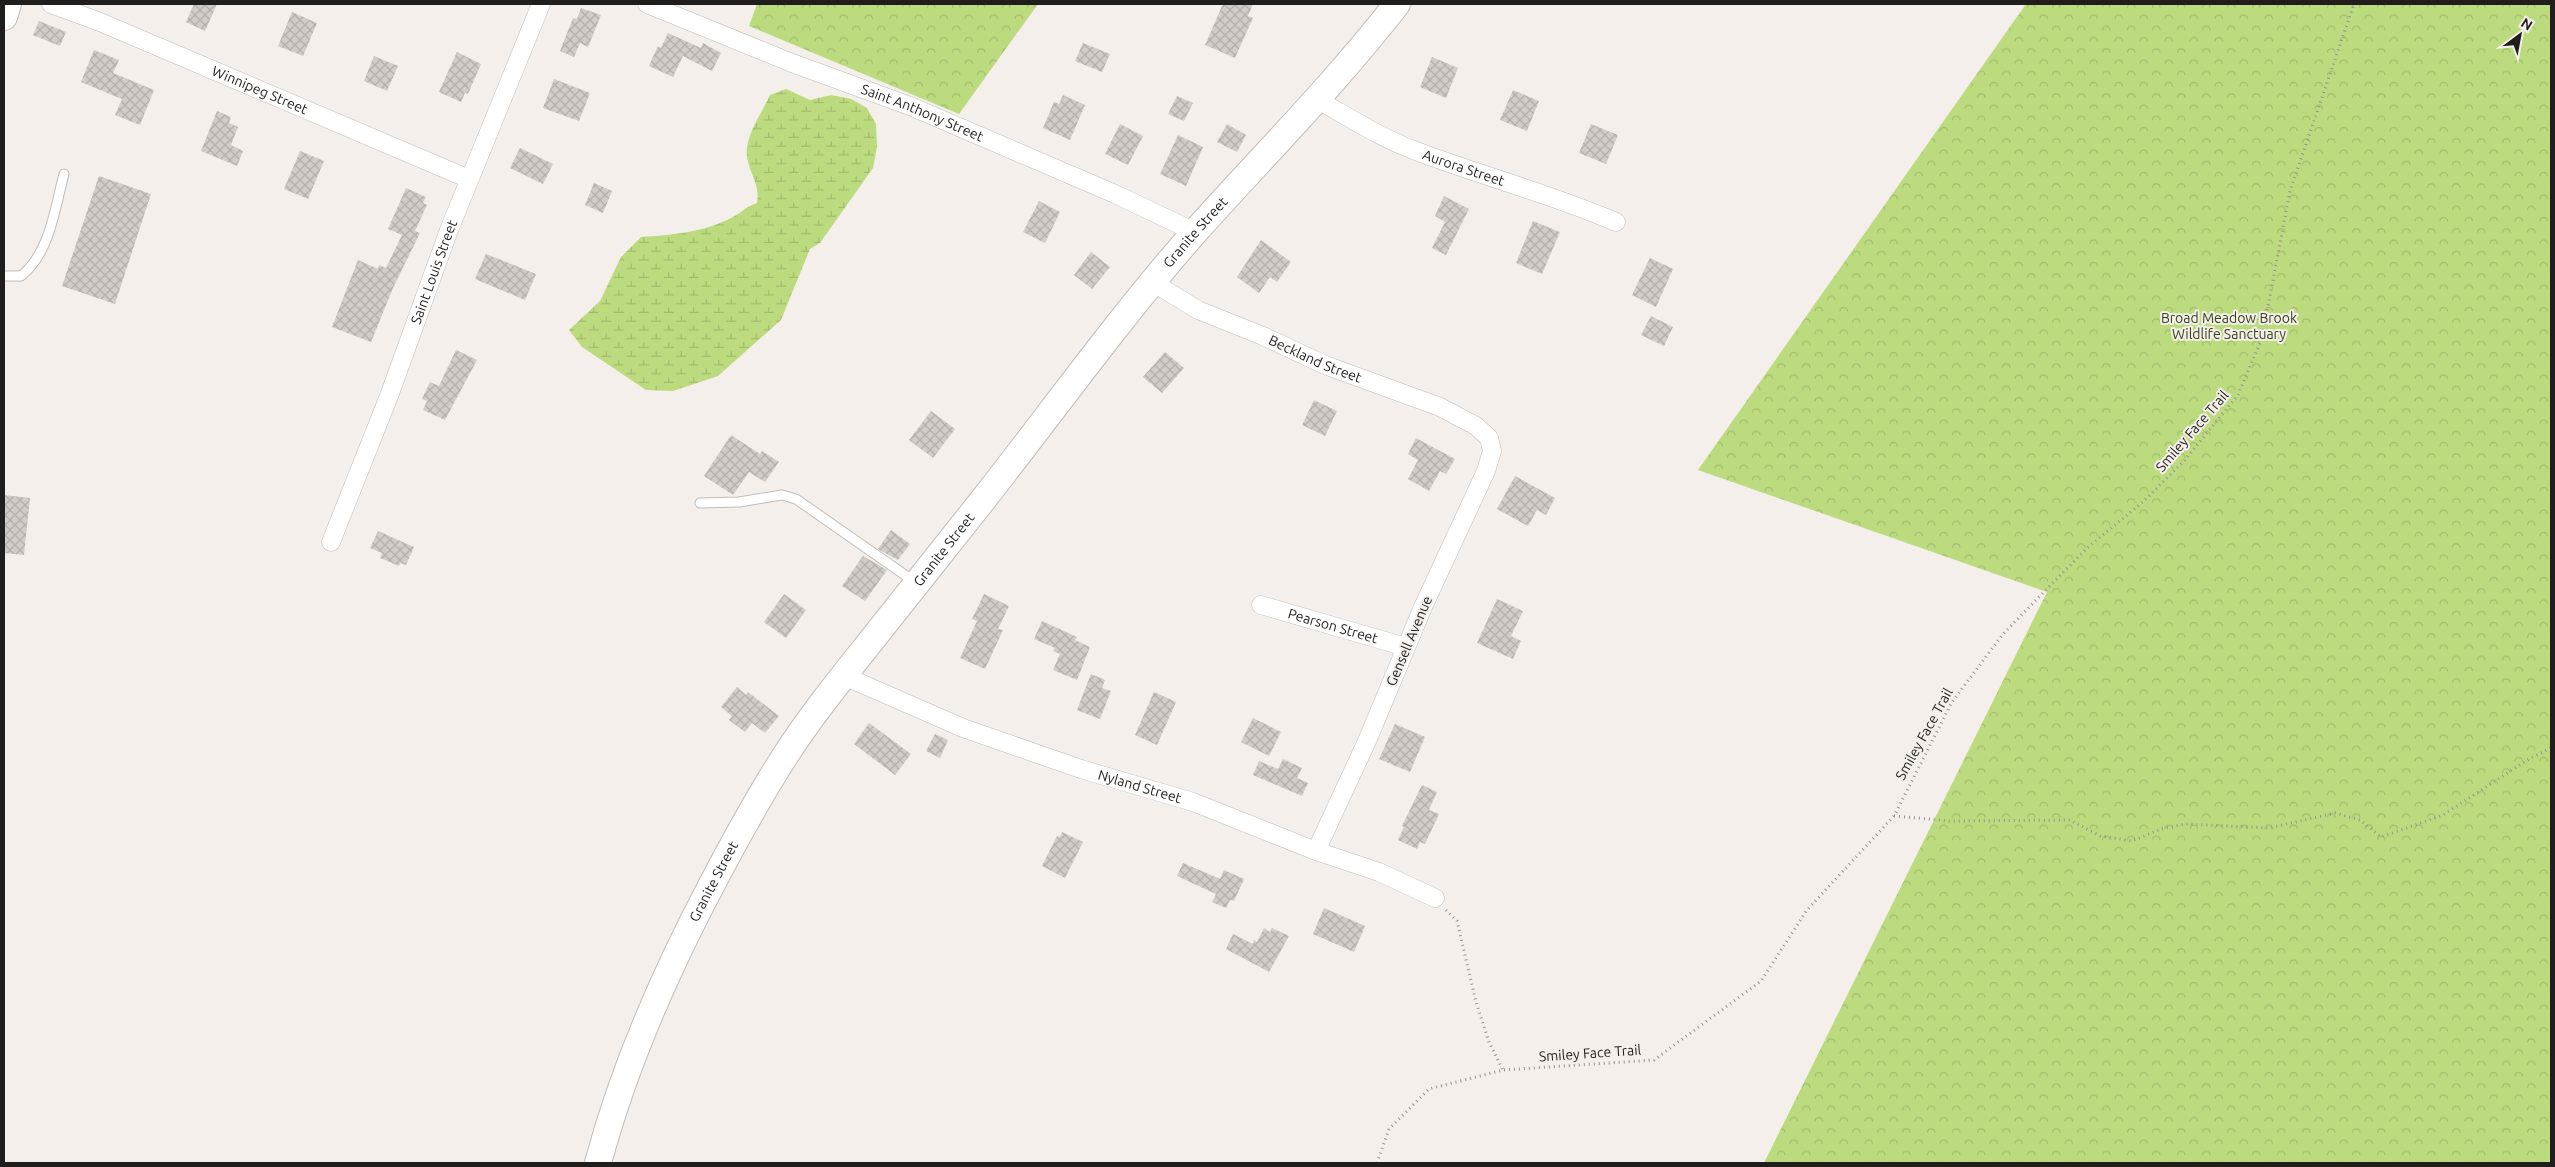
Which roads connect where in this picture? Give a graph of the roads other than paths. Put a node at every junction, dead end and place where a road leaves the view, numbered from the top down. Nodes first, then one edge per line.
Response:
1 (8, 4) edge
2 (50, 4) edge
3 (541, 4) edge
4 (646, 4) edge
5 (1397, 4) edge
6 (4, 17) edge
7 (1318, 100) junction
8 (64, 174) dead end
9 (469, 179) junction
10 (1616, 222) dead end
11 (1195, 232) junction
12 (4, 276) edge
13 (1152, 282) junction
14 (1482, 432) joint
15 (700, 503) dead end
16 (331, 542) dead end
17 (917, 584) junction
18 (1261, 606) dead end
19 (1406, 647) junction
20 (844, 676) junction
21 (1316, 851) junction
22 (1435, 898) road end
23 (598, 1163) edge

1 - 6 street
2 - 9 street, Winnipeg Street
3 - 9 street, Saint Louis Street
4 - 11 street, Saint Anthony Street
5 - 7 street, Granite Street
7 - 10 street, Aurora Street
7 - 11 street, Granite Street
8 - 12 lane
9 - 16 street, Saint Louis Street
11 - 13 street, Granite Street
13 - 14 street, Beckland Street
13 - 17 street, Granite Street
14 - 19 street, Gensell Avenue
15 - 17 lane
17 - 20 street, Granite Street
18 - 19 street, Pearson Street
19 - 21 street, Gensell Avenue
20 - 21 street, Nyland Street
20 - 23 street, Granite Street
21 - 22 street, Nyland Street

